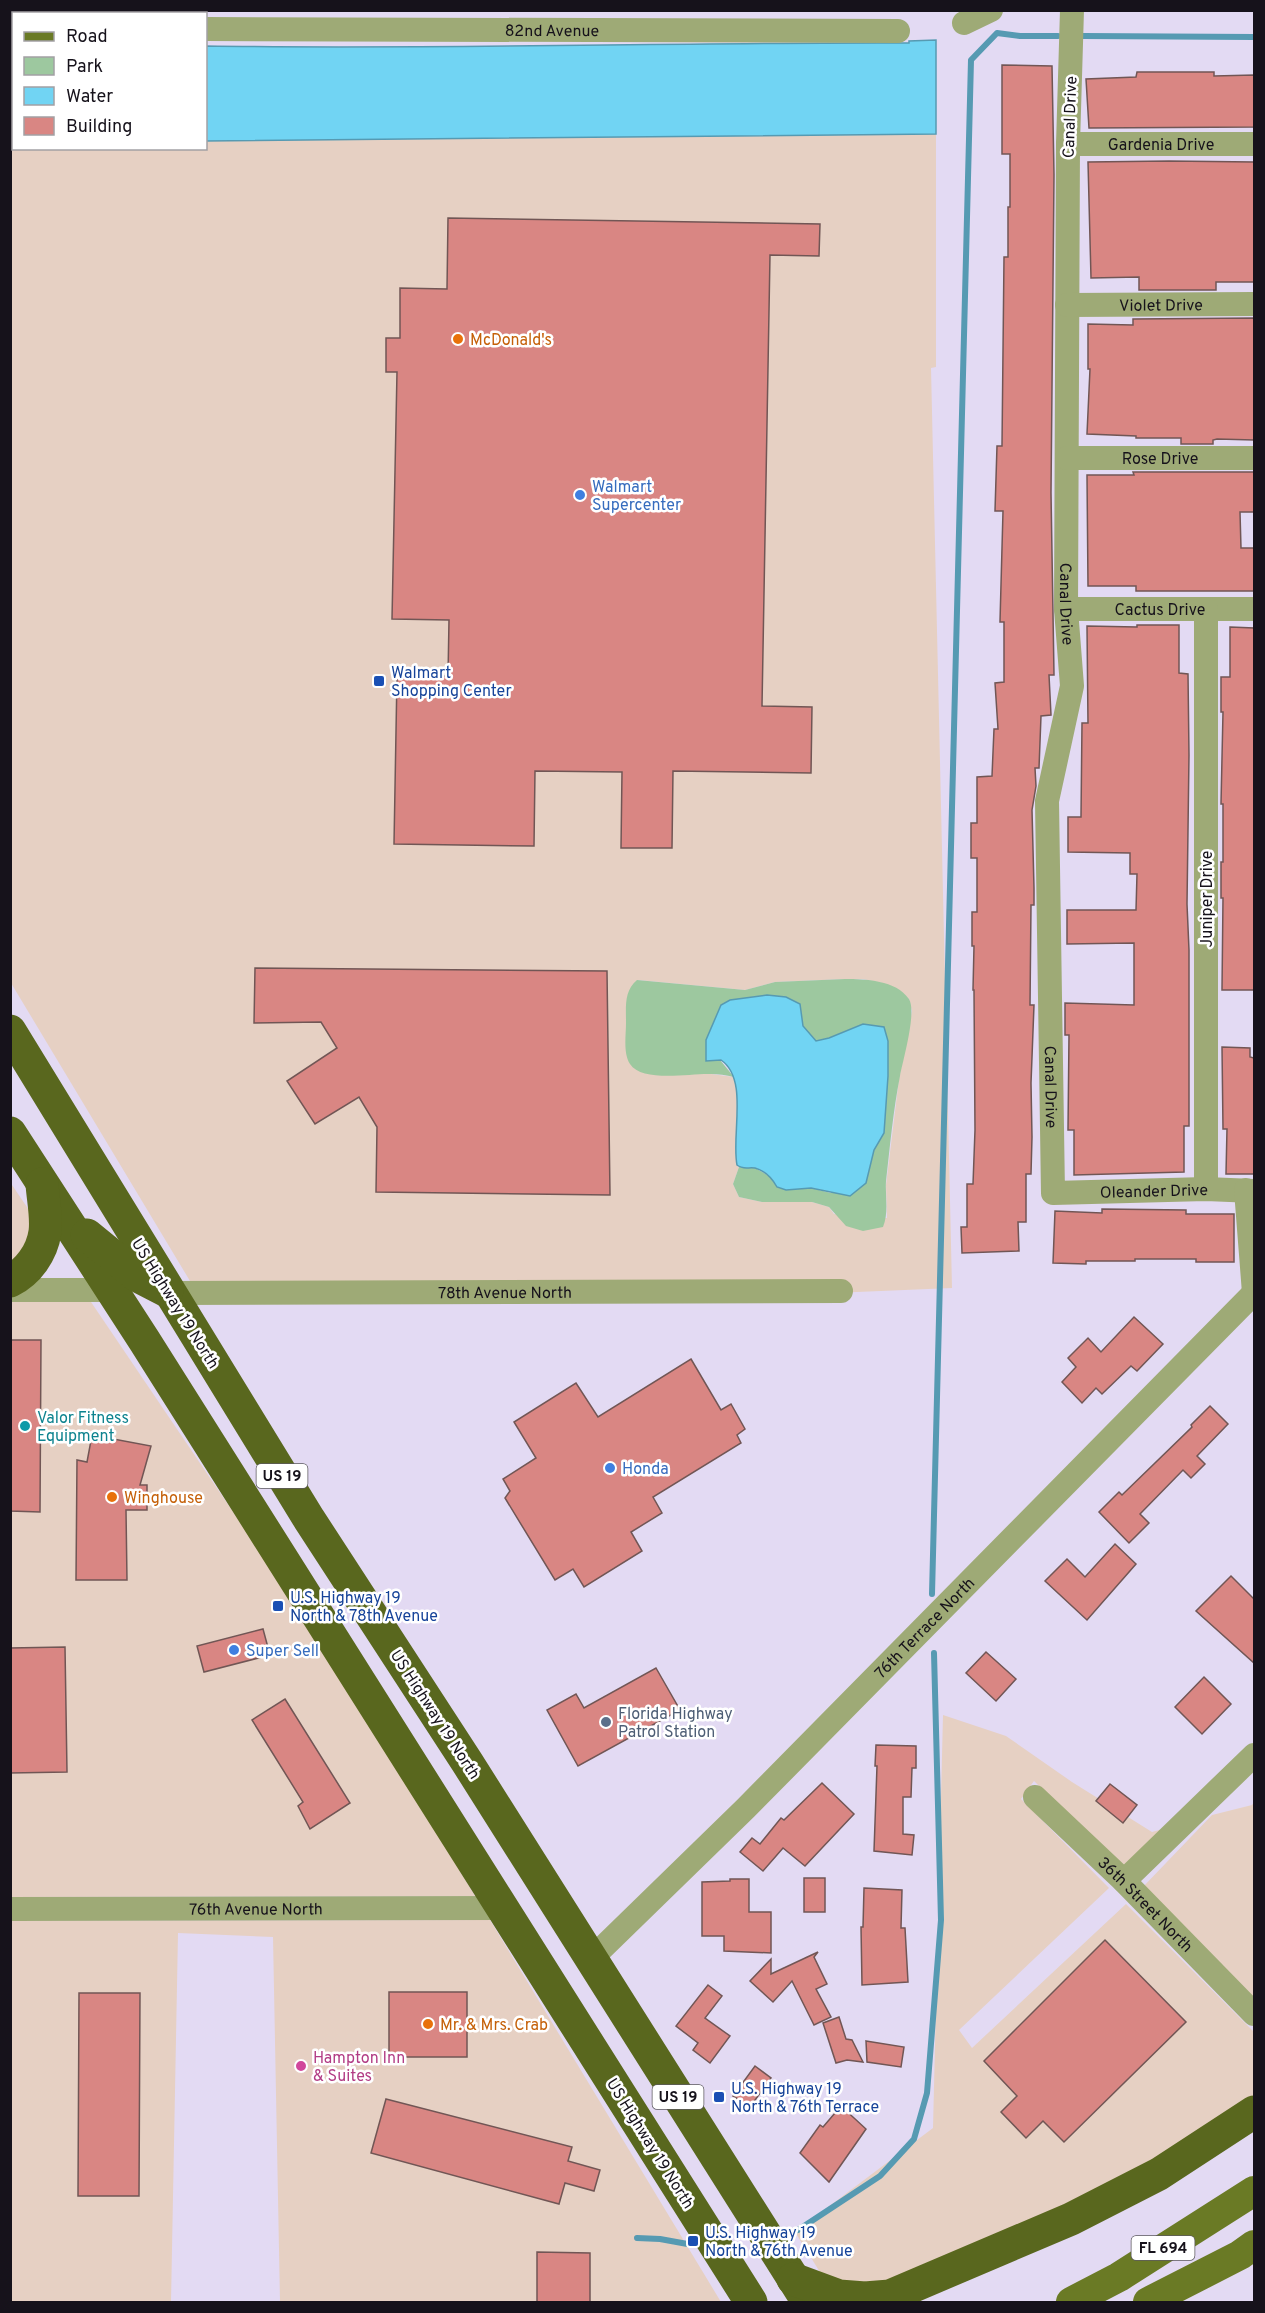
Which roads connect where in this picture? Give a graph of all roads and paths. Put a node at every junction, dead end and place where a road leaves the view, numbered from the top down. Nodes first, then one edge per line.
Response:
1 (991, 10) edge
2 (1072, 10) edge
3 (964, 23) dead end
4 (207, 29) edge
5 (898, 31) dead end
6 (1068, 144) junction
7 (1254, 144) edge
8 (1254, 304) edge
9 (1067, 305) junction
10 (1067, 458) junction
11 (1254, 458) edge
12 (1066, 609) junction
13 (1206, 609) junction
14 (1254, 609) edge
15 (10, 1031) edge
16 (10, 1133) edge
17 (42, 1182) junction
18 (1206, 1189) junction
19 (1250, 1191) edge
20 (1053, 1193) joint
21 (63, 1214) junction
22 (10, 1281) edge
23 (10, 1290) edge
24 (112, 1290) junction
25 (841, 1291) dead end
26 (171, 1293) junction
27 (1254, 1293) edge
28 (309, 1519) junction
29 (1254, 1755) edge
30 (1035, 1797) dead end
31 (1124, 1881) junction
32 (501, 1908) junction
33 (10, 1909) edge
34 (591, 1959) junction
35 (1254, 2014) edge
36 (1254, 2112) edge
37 (1254, 2191) edge
38 (1254, 2245) edge
39 (962, 2265) junction
40 (800, 2291) edge
41 (743, 2296) edge
42 (920, 2302) edge
43 (1071, 2302) edge
44 (1148, 2302) edge

1 - 3 street
2 - 6 street, Canal Drive
4 - 5 street, 82nd Avenue
6 - 7 street, Gardenia Drive
6 - 9 street, Canal Drive
8 - 9 street, Violet Drive
9 - 10 street, Canal Drive
10 - 11 street, Rose Drive
10 - 12 street, Canal Drive
12 - 13 street, Cactus Drive
12 - 20 street, Canal Drive
13 - 14 street, Cactus Drive
13 - 18 street, Juniper Drive
15 - 26 highway, US Highway 19 North / US 19
16 - 17 highway, US Highway 19 North / US 19
17 - 21 highway, US Highway 19 North / US 19
17 - 22 highway
18 - 19 street, Oleander Drive
18 - 20 street, Oleander Drive
19 - 27 street
21 - 24 highway, US Highway 19 North / US 19
21 - 26 highway
23 - 24 street
24 - 28 highway
24 - 32 highway, US Highway 19 North / US 19
25 - 26 street, 78th Avenue North
26 - 28 highway, US Highway 19 North / US 19
27 - 34 street, 76th Terrace North
28 - 34 highway, US Highway 19 North / US 19
29 - 31 street
30 - 31 street, 36th Street North
31 - 35 street, 36th Street North
32 - 33 street, 76th Avenue North
32 - 41 highway, US Highway 19 North / US 19
34 - 40 highway, US Highway 19 North / US 19
36 - 39 highway
37 - 43 main road, FL 694
38 - 44 main road, FL 694
39 - 40 highway
39 - 42 highway

